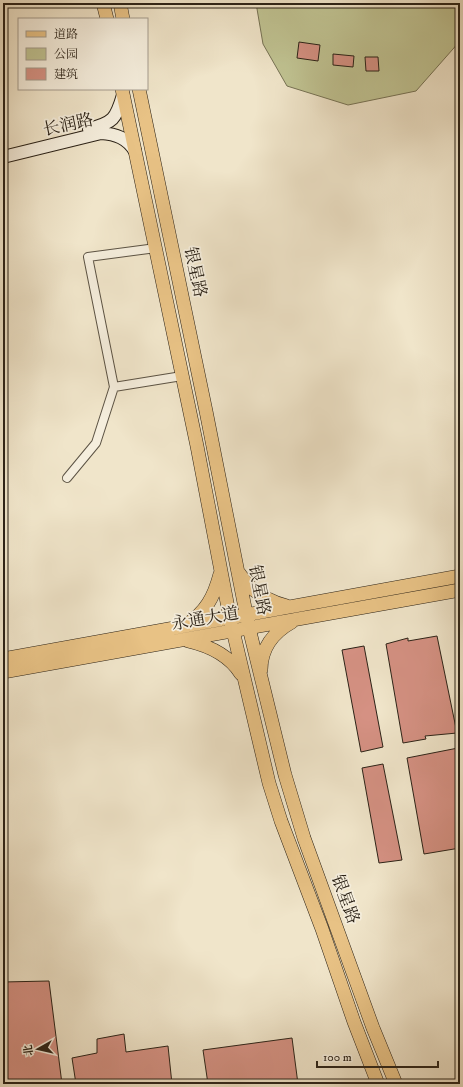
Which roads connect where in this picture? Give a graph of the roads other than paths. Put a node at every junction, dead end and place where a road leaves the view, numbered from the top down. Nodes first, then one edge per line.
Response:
1 (104, 3) edge
2 (120, 3) edge
3 (107, 18) edge
4 (123, 18) edge
5 (139, 90) edge
6 (123, 92) edge
7 (3, 149) edge
8 (135, 151) junction
9 (3, 156) edge
10 (156, 248) junction
11 (182, 376) junction
12 (114, 387) junction
13 (67, 478) dead end
14 (237, 570) junction
15 (221, 572) junction
16 (460, 576) edge
17 (460, 590) edge
18 (293, 607) junction
19 (246, 615) junction
20 (230, 618) junction
21 (296, 620) junction
22 (184, 627) junction
23 (249, 628) junction
24 (233, 631) junction
25 (184, 640) junction
26 (3, 658) edge
27 (3, 672) edge
28 (261, 678) junction
29 (244, 679) junction
30 (378, 1084) edge
31 (396, 1084) edge

1 - 3 main road
2 - 4 main road
5 - 14 main road, 银星路
6 - 7 main road, 长润路
6 - 8 main road, 银星路
8 - 9 main road, 长润路
8 - 10 main road, 银星路
10 - 11 main road, 银星路
10 - 12 street
11 - 12 street
11 - 15 main road, 银星路
12 - 13 street
14 - 18 main road
14 - 19 main road, 银星路
15 - 20 main road, 银星路
15 - 22 main road
16 - 18 main road, 永通大道
17 - 21 main road, 永通大道
18 - 19 main road, 永通大道
19 - 20 main road, 永通大道
19 - 23 main road, 银星路
20 - 22 main road, 永通大道
20 - 24 main road, 银星路
21 - 23 main road, 永通大道
21 - 28 main road
22 - 26 main road, 永通大道
23 - 24 main road, 永通大道
23 - 28 main road, 银星路
24 - 25 main road, 永通大道
24 - 29 main road, 银星路
25 - 27 main road, 永通大道
25 - 29 main road
28 - 31 main road, 银星路
29 - 30 main road, 银星路

